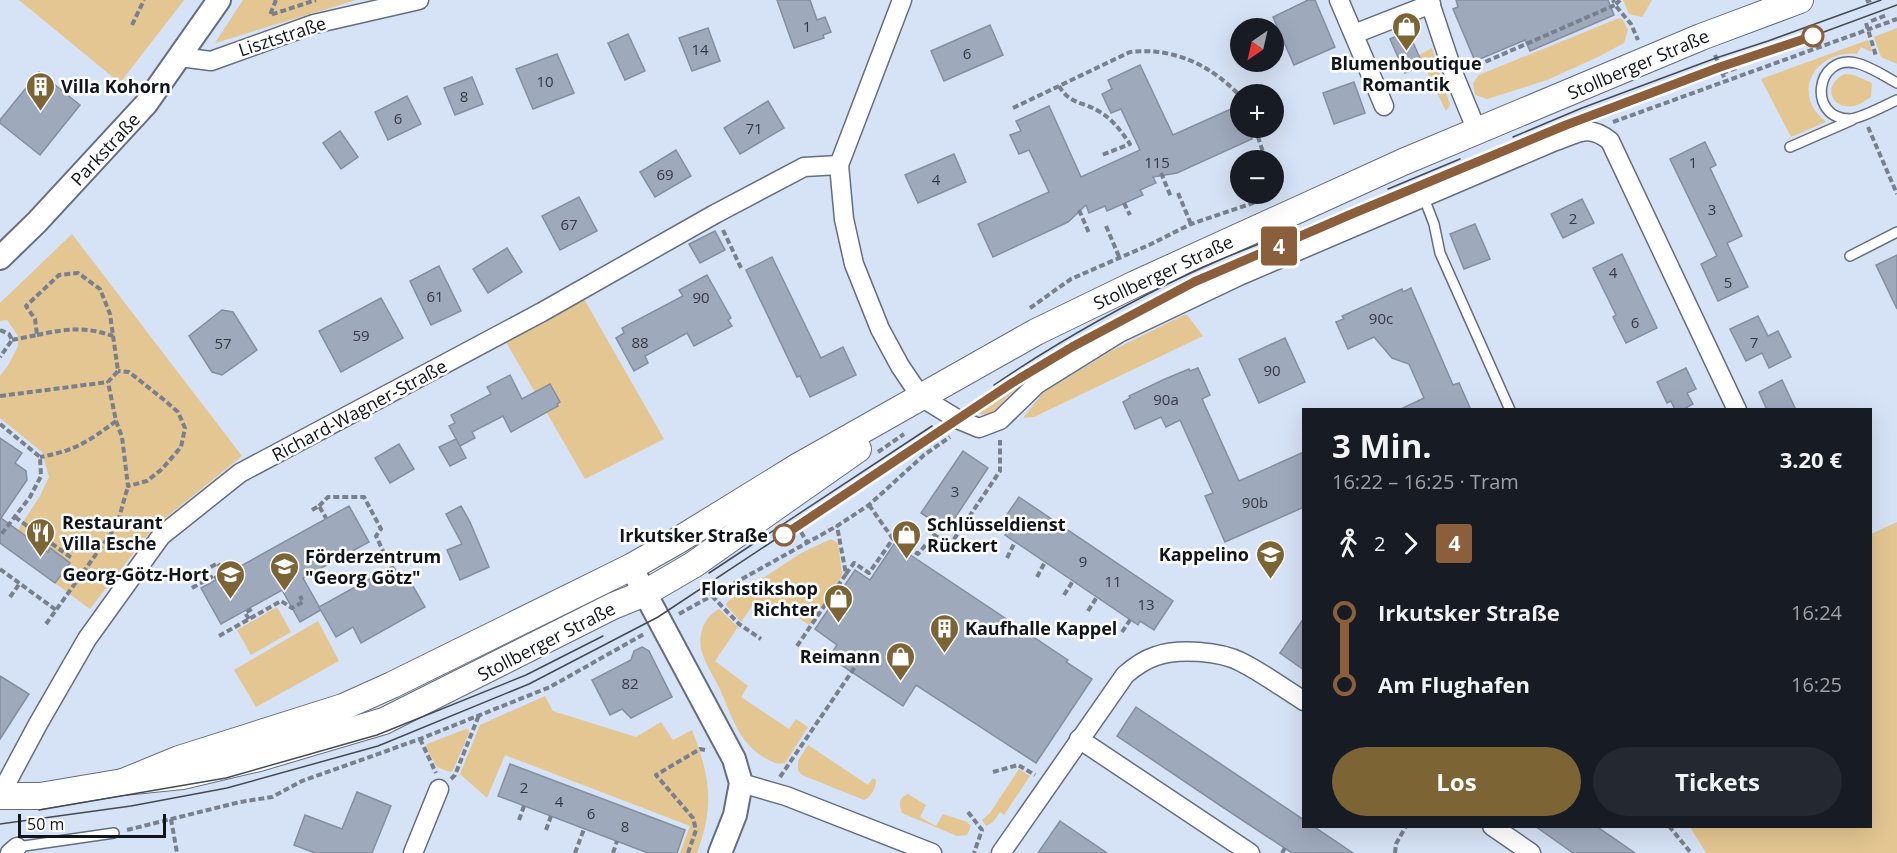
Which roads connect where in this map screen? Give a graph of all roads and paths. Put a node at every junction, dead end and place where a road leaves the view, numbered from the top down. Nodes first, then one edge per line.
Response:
1 (144, 0) edge
2 (219, 0) edge
3 (276, 0) edge
4 (316, 0) edge
5 (419, 0) edge
6 (902, 0) edge
7 (1339, 0) edge
8 (1620, 0) edge
9 (1800, 0) edge
10 (1430, 2) edge
11 (1614, 2) edge
12 (1887, 15) dead end
13 (1897, 19) edge
14 (132, 25) dead end
15 (1869, 30) junction
16 (1354, 34) junction
17 (1640, 44) dead end
18 (1723, 51) dead end
19 (180, 57) junction
20 (1739, 67) dead end
21 (1722, 73) junction
22 (1454, 75) junction
23 (1882, 75) junction
24 (1726, 82) junction
25 (1897, 83) edge
26 (1230, 85) edge
27 (1059, 86) junction
28 (1897, 100) edge
29 (1384, 106) dead end
30 (1013, 108) dead end
31 (1858, 117) junction
32 (1590, 130) junction
33 (1477, 131) junction
34 (1790, 147) dead end
35 (1102, 155) dead end
36 (839, 165) junction
37 (1161, 173) dead end
38 (1178, 193) dead end
39 (1897, 194) edge
40 (1172, 196) dead end
41 (1424, 198) junction
42 (1125, 203) dead end
43 (1079, 210) dead end
44 (1130, 215) dead end
45 (1191, 224) dead end
46 (1106, 226) dead end
47 (723, 229) dead end
48 (1897, 232) edge
49 (1089, 233) dead end
50 (1850, 256) dead end
51 (0, 258) edge
52 (1120, 259) dead end
53 (742, 270) dead end
54 (0, 330) edge
55 (37, 335) junction
56 (113, 336) junction
57 (12, 340) junction
58 (0, 357) edge
59 (118, 371) junction
60 (108, 382) junction
61 (0, 396) edge
62 (921, 397) junction
63 (1509, 408) edge
64 (1736, 408) edge
65 (1000, 420) junction
66 (116, 421) junction
67 (0, 424) edge
68 (40, 457) junction
69 (128, 486) junction
70 (869, 505) dead end
71 (319, 506) junction
72 (312, 510) dead end
73 (15, 516) junction
74 (326, 518) dead end
75 (837, 526) dead end
76 (801, 532) dead end
77 (0, 536) edge
78 (893, 539) junction
79 (807, 542) dead end
80 (1015, 543) dead end
81 (384, 553) dead end
82 (73, 558) dead end
83 (1006, 558) dead end
84 (1045, 562) dead end
85 (631, 567) junction
86 (0, 569) edge
87 (846, 574) junction
88 (225, 575) dead end
89 (1036, 577) dead end
90 (217, 579) dead end
91 (187, 580) dead end
92 (1073, 581) dead end
93 (20, 583) junction
94 (192, 588) dead end
95 (716, 588) dead end
96 (645, 593) junction
97 (1064, 595) dead end
98 (300, 596) dead end
99 (10, 597) dead end
100 (1097, 597) dead end
101 (251, 607) dead end
102 (56, 610) junction
103 (1088, 610) dead end
104 (249, 619) junction
105 (1130, 620) dead end
106 (46, 624) dead end
107 (1122, 632) dead end
108 (219, 636) dead end
109 (761, 639) dead end
110 (797, 646) dead end
111 (857, 664) dead end
112 (1302, 700) edge
113 (479, 715) dead end
114 (420, 739) dead end
115 (1079, 739) junction
116 (730, 750) junction
117 (789, 764) dead end
118 (993, 772) dead end
119 (123, 782) junction
120 (741, 783) junction
121 (1049, 783) junction
122 (439, 789) junction
123 (0, 795) edge
124 (40, 796) junction
125 (524, 806) dead end
126 (968, 812) dead end
127 (0, 814) edge
128 (551, 816) dead end
129 (171, 819) dead end
130 (519, 820) dead end
131 (1405, 828) edge
132 (1495, 828) edge
133 (1671, 828) edge
134 (584, 829) dead end
135 (546, 830) dead end
136 (114, 833) dead end
137 (617, 841) dead end
138 (14, 850) edge
139 (177, 853) edge
140 (413, 853) edge
141 (575, 853) edge
142 (613, 853) edge
143 (688, 853) edge
144 (720, 853) edge
145 (932, 853) edge
146 (974, 853) edge
147 (1000, 853) edge
148 (1250, 853) edge
149 (1395, 853) edge
150 (1531, 853) edge
151 (1691, 853) edge

1 - 14 path
2 - 19 street, Parkstraße
3 - 4 path
5 - 19 street, Lisztstraße
6 - 36 street
7 - 16 street
8 - 11 path
9 - 33 main road, Stollberger Straße
10 - 16 street
10 - 22 street
11 - 17 path
11 - 22 path
12 - 15 path
13 - 15 path
15 - 23 path
15 - 24 path
16 - 29 street
18 - 21 path
19 - 51 street, Parkstraße
20 - 21 path
21 - 24 path
22 - 33 street
23 - 25 lane
23 - 31 lane
24 - 32 path
26 - 27 path
27 - 30 path
27 - 35 path
28 - 31 lane
31 - 34 lane
31 - 39 path
32 - 41 street
32 - 64 street
33 - 62 main road, Stollberger Straße
36 - 62 street
36 - 123 street, Richard-Wagner-Straße
37 - 40 path
38 - 45 path
41 - 63 lane
41 - 65 street
42 - 44 path
43 - 49 path
46 - 52 path
47 - 53 path
48 - 50 lane
54 - 57 path
55 - 56 path
55 - 56 path
55 - 57 path
56 - 59 path
57 - 58 path
59 - 60 path
59 - 69 path
60 - 61 path
60 - 66 path
62 - 65 street
62 - 85 main road, Stollberger Straße
62 - 96 main road, Stollberger Straße
65 - 78 path
66 - 68 path
66 - 69 path
67 - 68 path
68 - 73 path
69 - 102 path
70 - 78 path
71 - 72 path
71 - 74 path
71 - 81 path
73 - 77 path
73 - 82 path
75 - 87 path
76 - 79 path
78 - 87 path
80 - 83 path
84 - 89 path
85 - 96 street
85 - 119 main road, Stollberger Straße
86 - 93 path
87 - 110 path
88 - 91 path
90 - 94 path
92 - 97 path
93 - 99 path
93 - 102 path
95 - 109 path
96 - 116 street
96 - 119 main road, Stollberger Straße
98 - 104 path
100 - 103 path
101 - 104 path
102 - 106 path
104 - 108 path
105 - 107 path
111 - 117 path
112 - 115 street
113 - 122 path
114 - 122 path
115 - 121 street
115 - 148 street
116 - 120 street
116 - 143 path
118 - 121 path
119 - 124 main road, Stollberger Straße
120 - 144 street
120 - 145 street
121 - 147 street
122 - 140 street
123 - 124 main road, Stollberger Straße
124 - 127 main road, Stollberger Straße
125 - 130 path
126 - 146 path
128 - 135 path
129 - 139 path
131 - 149 path
132 - 150 street
133 - 151 path
134 - 141 path
136 - 138 lane
137 - 142 path

